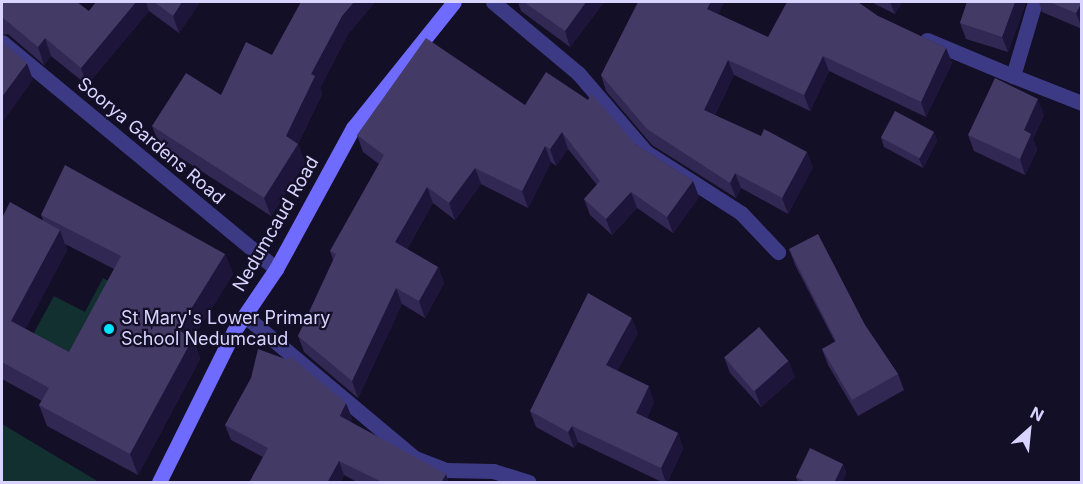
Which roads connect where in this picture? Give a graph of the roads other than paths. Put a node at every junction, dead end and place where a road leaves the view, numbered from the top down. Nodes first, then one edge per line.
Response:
1 (493, 2) edge
2 (1035, 2) edge
3 (449, 3) edge
4 (907, 32) edge
5 (2, 42) edge
6 (1013, 76) junction
7 (1082, 103) edge
8 (778, 252) dead end
9 (276, 269) junction
10 (245, 316) junction
11 (159, 483) edge
12 (528, 483) edge

1 - 8 street
2 - 6 street
3 - 9 main road, Nedumcaud Road
4 - 6 street
5 - 9 street, Soorya Gardens Road
6 - 7 street
9 - 10 main road, Nedumcaud Road
10 - 11 main road, Nedumcaud Road
10 - 12 street

